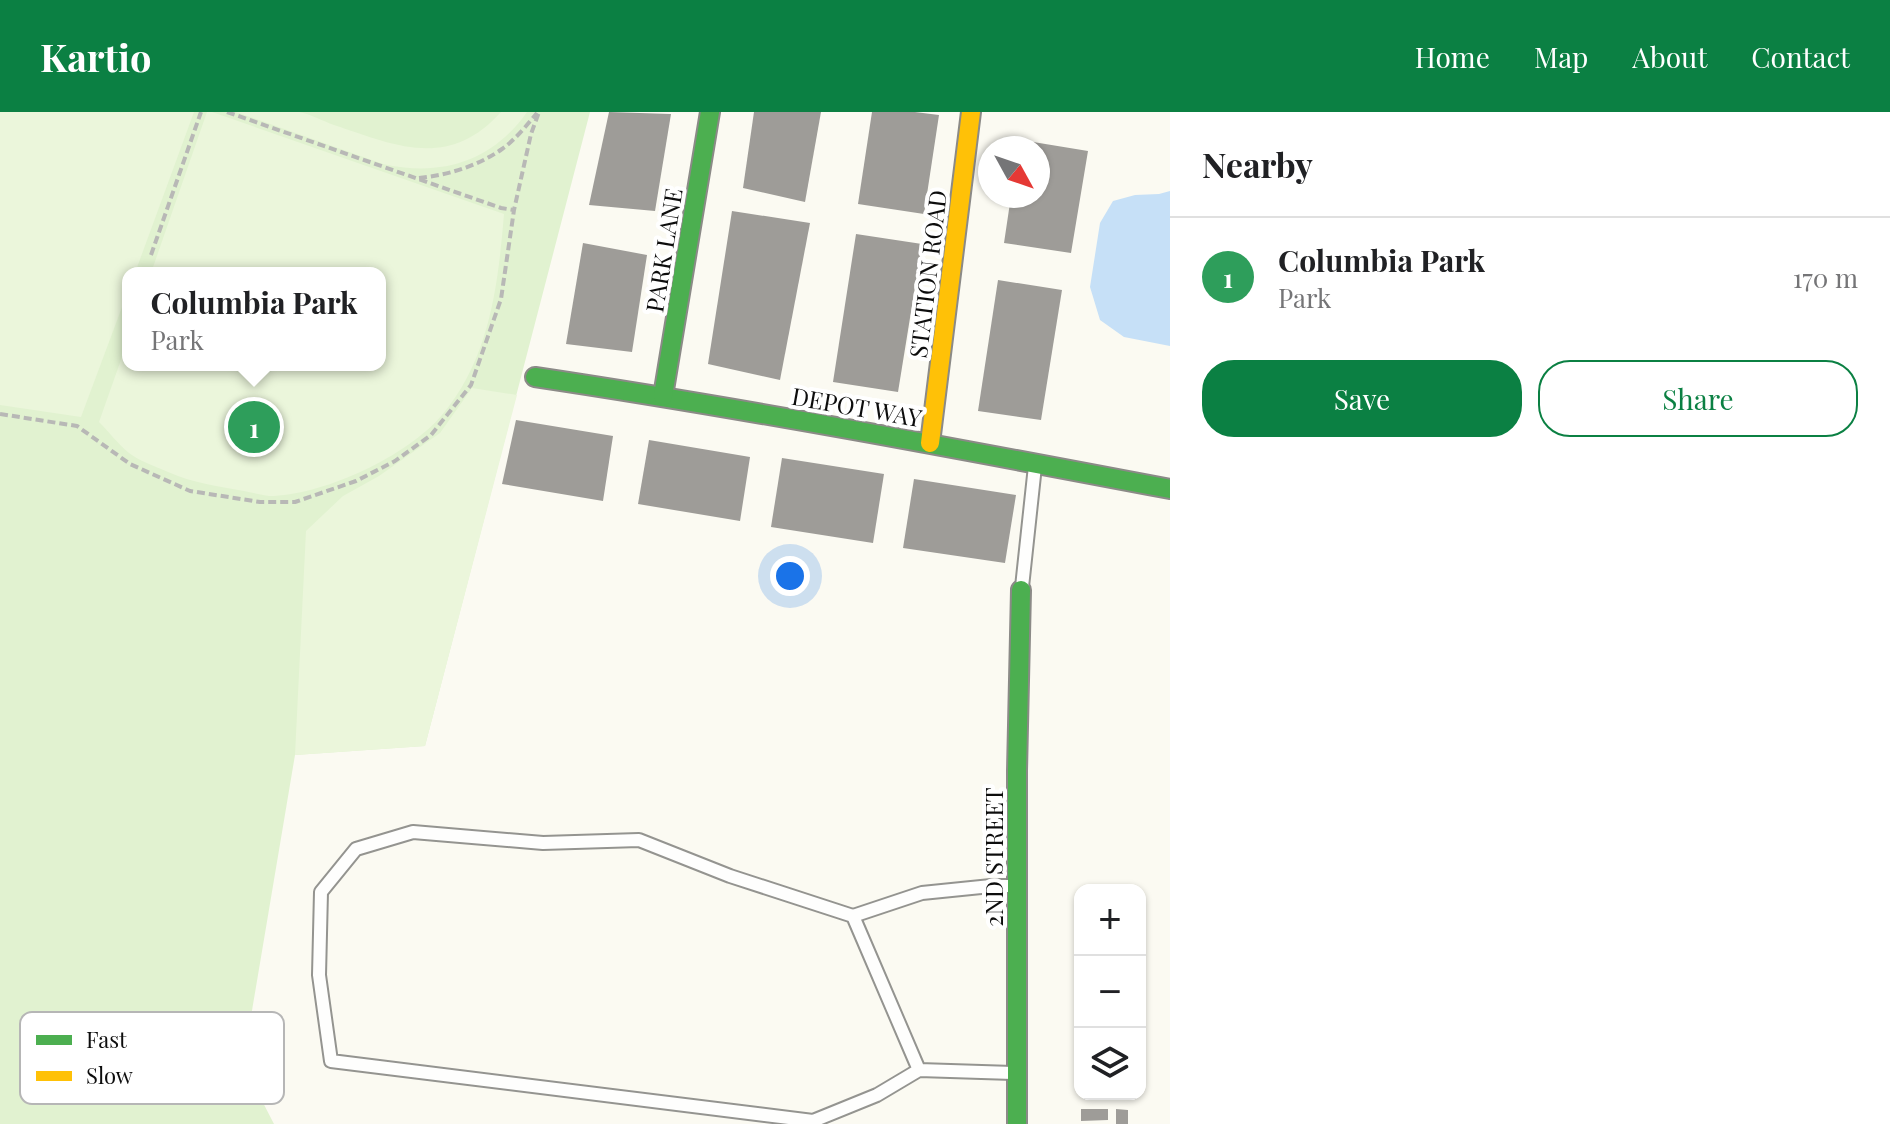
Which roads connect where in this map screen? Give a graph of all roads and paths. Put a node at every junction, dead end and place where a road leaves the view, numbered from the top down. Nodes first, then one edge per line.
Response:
1 (201, 112) edge
2 (227, 112) edge
3 (538, 112) edge
4 (710, 112) edge
5 (971, 112) edge
6 (417, 178) junction
7 (514, 210) junction
8 (151, 255) dead end
9 (535, 377) dead end
10 (663, 396) junction
11 (0, 414) edge
12 (930, 443) junction
13 (1036, 464) junction
14 (1170, 489) edge
15 (1021, 590) joint
16 (1017, 886) junction
17 (853, 916) junction
18 (919, 1070) junction
19 (1017, 1073) junction
20 (1017, 1124) edge

1 - 8 path
2 - 6 path
3 - 6 path
3 - 7 path
4 - 10 street, PARK LANE
5 - 12 street, STATION ROAD
6 - 7 path
7 - 11 path
9 - 10 street, DEPOT WAY
10 - 12 street, DEPOT WAY
12 - 13 street, DEPOT WAY
13 - 14 street, DEPOT WAY
13 - 15 lane
15 - 16 street, 2ND STREET
16 - 17 lane
16 - 19 street, 2ND STREET
17 - 18 lane
17 - 18 lane
18 - 19 lane
19 - 20 street, 2ND STREET

